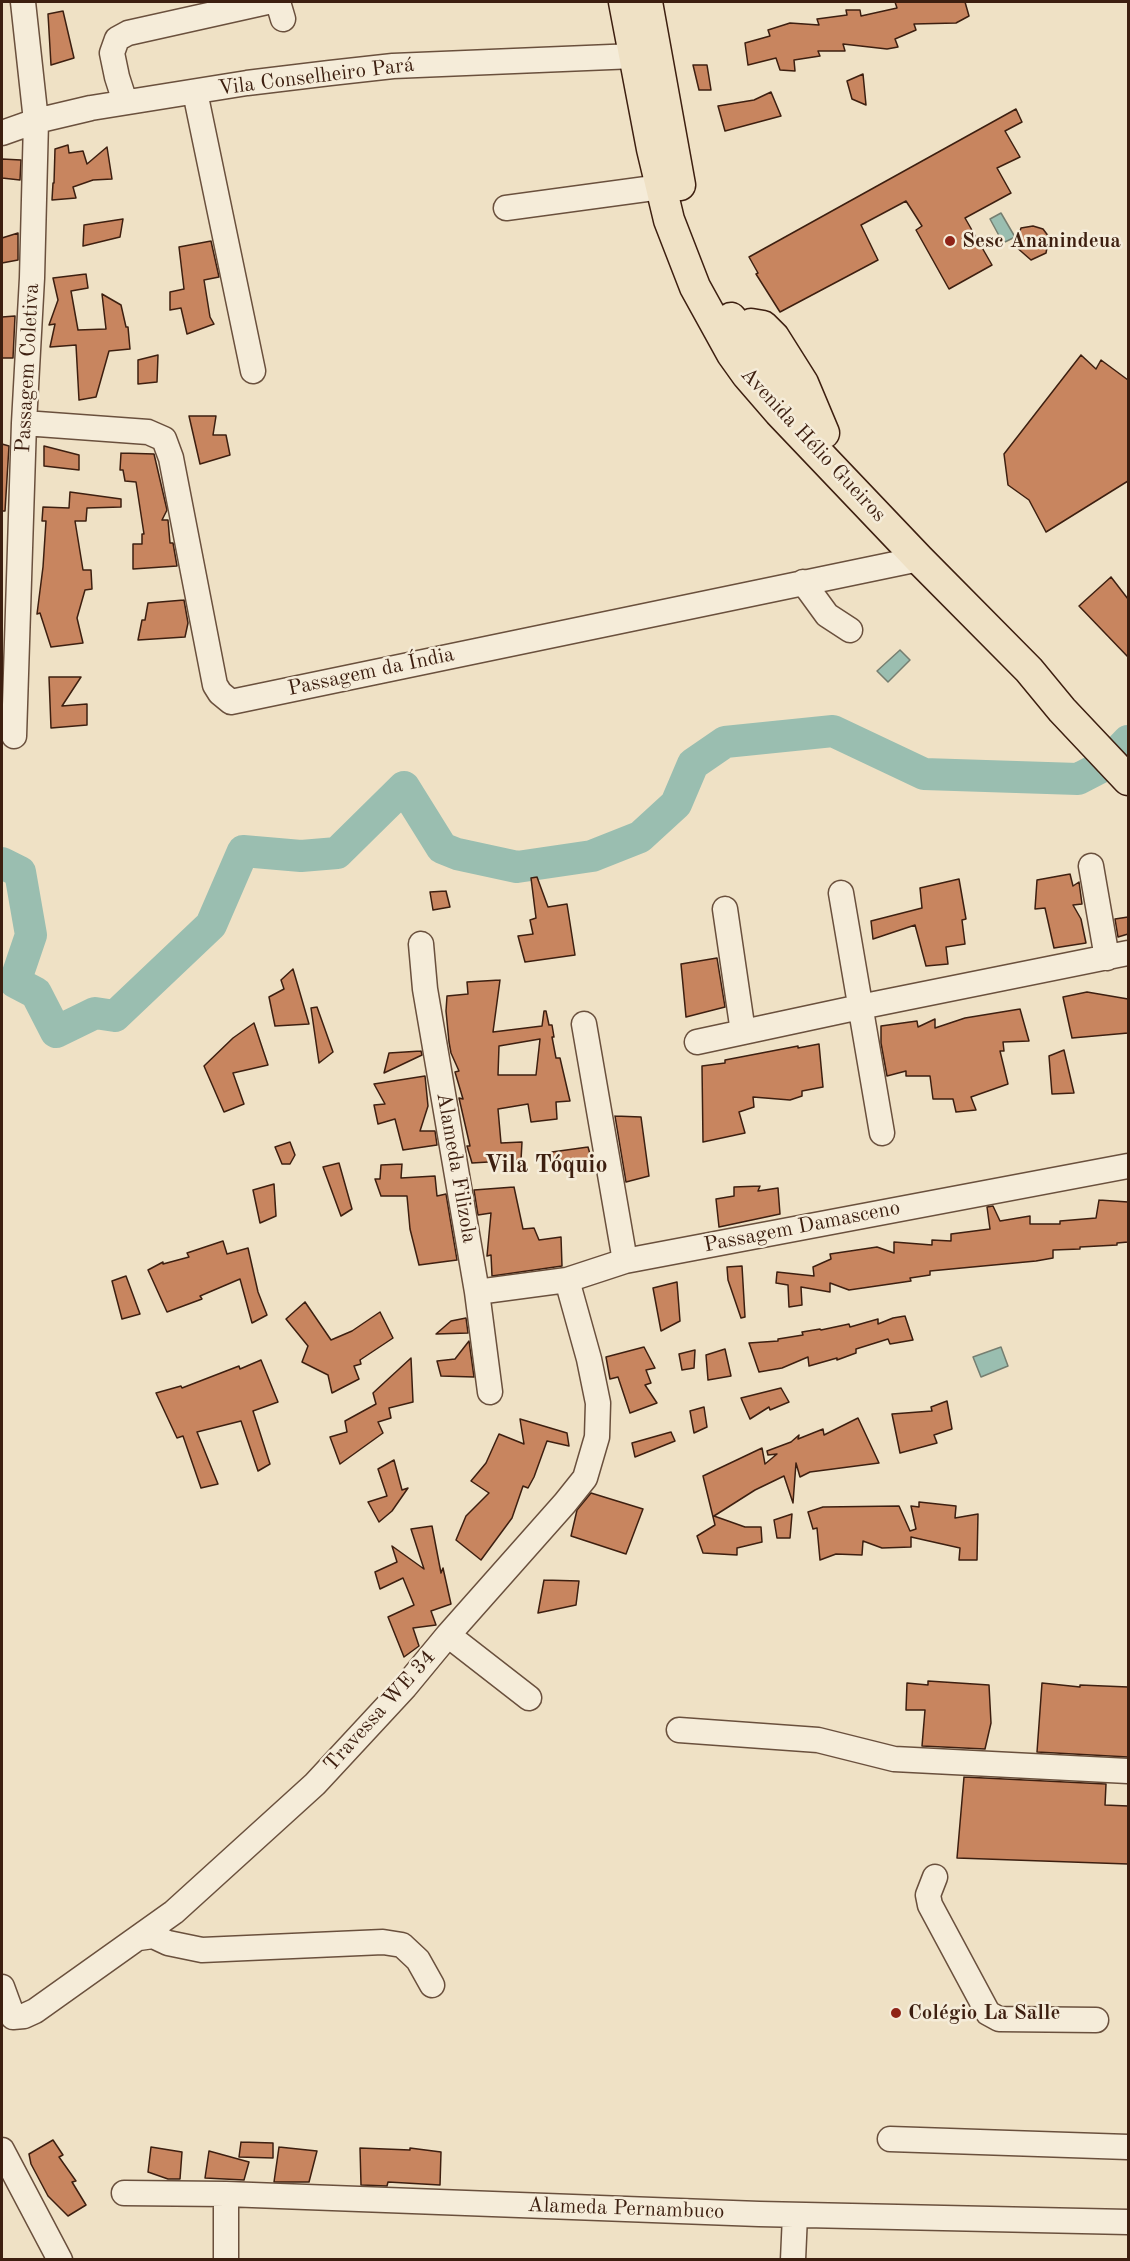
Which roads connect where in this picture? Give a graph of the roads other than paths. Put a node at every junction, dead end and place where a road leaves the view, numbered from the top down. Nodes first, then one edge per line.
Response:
1 (23, 2) edge
2 (624, 2) edge
3 (647, 2) edge
4 (276, 7) edge
5 (635, 56) junction
6 (195, 92) junction
7 (125, 102) junction
8 (36, 121) junction
9 (2, 133) edge
10 (661, 187) junction
11 (506, 208) dead end
12 (731, 335) junction
13 (253, 371) dead end
14 (24, 423) junction
15 (919, 559) junction
16 (804, 582) junction
17 (850, 630) dead end
18 (14, 736) dead end
19 (1118, 758) edge
20 (1091, 866) dead end
21 (841, 893) dead end
22 (724, 909) dead end
23 (421, 944) dead end
24 (1118, 956) edge
25 (860, 1007) junction
26 (584, 1024) dead end
27 (742, 1032) junction
28 (697, 1042) dead end
29 (882, 1133) dead end
30 (1128, 1166) edge
31 (625, 1261) junction
32 (567, 1280) junction
33 (477, 1292) junction
34 (490, 1392) dead end
35 (448, 1635) junction
36 (529, 1698) dead end
37 (679, 1730) dead end
38 (1128, 1771) edge
39 (935, 1877) dead end
40 (139, 1938) junction
41 (432, 1985) dead end
42 (2, 1987) edge
43 (1096, 2020) dead end
44 (890, 2139) dead end
45 (1128, 2147) edge
46 (2, 2150) edge
47 (10, 2184) edge
48 (124, 2193) dead end
49 (226, 2194) junction
50 (795, 2215) junction
51 (1128, 2222) edge
52 (60, 2259) edge
53 (226, 2259) edge
54 (793, 2259) edge

1 - 8 street, Passagem Coletiva
2 - 5 main road, Avenida Hélio Gueiros
3 - 12 main road, Avenida Hélio Gueiros
4 - 7 street
5 - 6 street, Vila Conselheiro Pará
5 - 10 main road, Avenida Hélio Gueiros
6 - 7 street, Vila Conselheiro Pará
6 - 13 street
7 - 8 street, Vila Conselheiro Pará
8 - 9 street, Vila Conselheiro Pará
8 - 14 street, Passagem Coletiva
10 - 11 street
10 - 12 main road, Avenida Hélio Gueiros
12 - 15 main road, Avenida Hélio Gueiros
12 - 19 main road, Avenida Hélio Gueiros
14 - 16 street, Passagem da Índia
14 - 18 street, Passagem Coletiva
15 - 16 street, Passagem da Índia
15 - 19 main road, Avenida Hélio Gueiros
16 - 17 street
20 - 24 street
21 - 25 street
22 - 27 street
23 - 33 street, Alameda Filizola
24 - 25 street
25 - 27 street
25 - 29 street
26 - 31 street
27 - 28 street
30 - 31 street, Passagem Damasceno
31 - 32 street, Passagem Damasceno
32 - 33 street, Passagem Damasceno
32 - 35 street, Travessa WE 34
33 - 34 street, Alameda Filizola
35 - 36 street
35 - 40 street, Travessa WE 34
37 - 38 street
39 - 43 street
40 - 41 street
40 - 42 street, Travessa WE 34
44 - 45 street
46 - 47 street
47 - 52 street
48 - 49 street, Alameda Pernambuco
49 - 50 street, Alameda Pernambuco
49 - 53 street
50 - 51 street, Alameda Pernambuco
50 - 54 street

